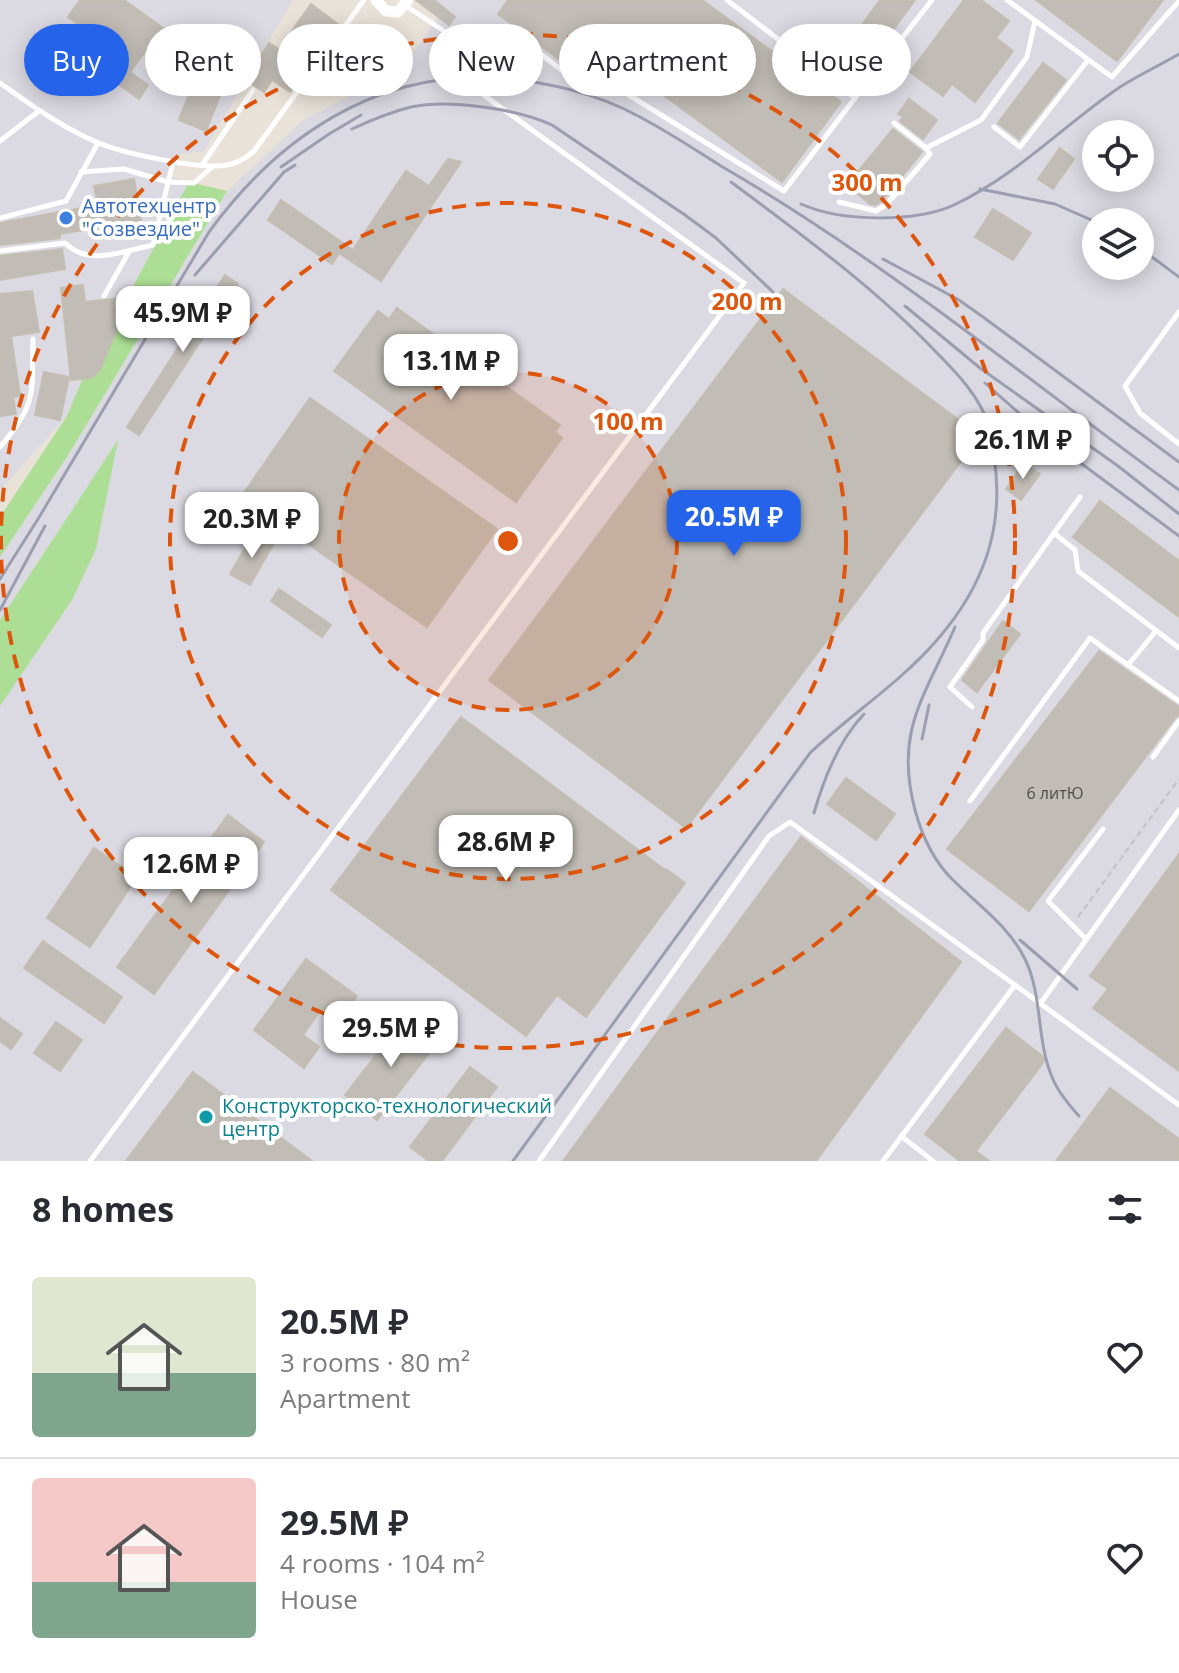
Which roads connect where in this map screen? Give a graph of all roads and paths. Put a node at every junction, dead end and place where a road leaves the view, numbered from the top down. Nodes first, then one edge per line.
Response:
1 (364, 0) edge
2 (376, 0) edge
3 (727, 0) edge
4 (932, 0) edge
5 (1007, 0) edge
6 (1179, 1) edge
7 (406, 3) edge
8 (1035, 21) junction
9 (435, 24) edge
10 (543, 56) edge
11 (1088, 60) junction
12 (0, 83) edge
13 (249, 96) edge
14 (485, 96) edge
15 (855, 98) junction
16 (39, 111) junction
17 (894, 123) dead end
18 (994, 127) dead end
19 (0, 141) edge
20 (98, 143) junction
21 (926, 148) junction
22 (173, 162) junction
23 (202, 165) junction
24 (213, 167) junction
25 (81, 172) junction
26 (168, 182) junction
27 (839, 202) dead end
28 (0, 218) edge
29 (130, 250) junction
30 (0, 251) edge
31 (104, 296) dead end
32 (1179, 312) edge
33 (33, 339) dead end
34 (1179, 444) edge
35 (0, 447) edge
36 (1080, 497) dead end
37 (1054, 533) junction
38 (1156, 631) junction
39 (1179, 648) edge
40 (1128, 665) junction
41 (1179, 701) edge
42 (972, 707) dead end
43 (1179, 721) edge
44 (1153, 757) dead end
45 (1179, 779) edge
46 (970, 801) dead end
47 (1179, 810) edge
48 (1103, 829) dead end
49 (1072, 925) junction
50 (1086, 939) junction
51 (1015, 985) junction
52 (1040, 1004) junction
53 (1179, 1105) edge
54 (901, 1136) junction
55 (90, 1161) edge
56 (539, 1161) edge
57 (883, 1161) edge
58 (933, 1161) edge

1 - 24 lane
2 - 7 street
3 - 15 lane
4 - 15 lane
5 - 8 lane
6 - 11 lane
7 - 9 lane
8 - 11 lane
8 - 21 lane
10 - 15 lane
11 - 18 lane
12 - 16 lane
13 - 23 lane
14 - 55 lane
16 - 19 lane
16 - 20 lane
17 - 21 lane
20 - 22 lane
20 - 25 lane
21 - 27 lane
22 - 23 lane
22 - 26 lane
23 - 24 lane
24 - 26 lane
25 - 26 lane
25 - 28 lane
26 - 29 lane
29 - 30 lane
29 - 31 lane
32 - 34 lane
33 - 35 lane
36 - 37 lane
37 - 38 lane
37 - 42 lane
38 - 39 lane
38 - 40 lane
40 - 41 lane
40 - 46 lane
43 - 44 lane
45 - 49 path
47 - 50 lane
48 - 49 lane
49 - 50 lane
50 - 52 lane
51 - 52 lane
51 - 54 lane
51 - 56 lane
52 - 53 lane
54 - 57 lane
54 - 58 lane

